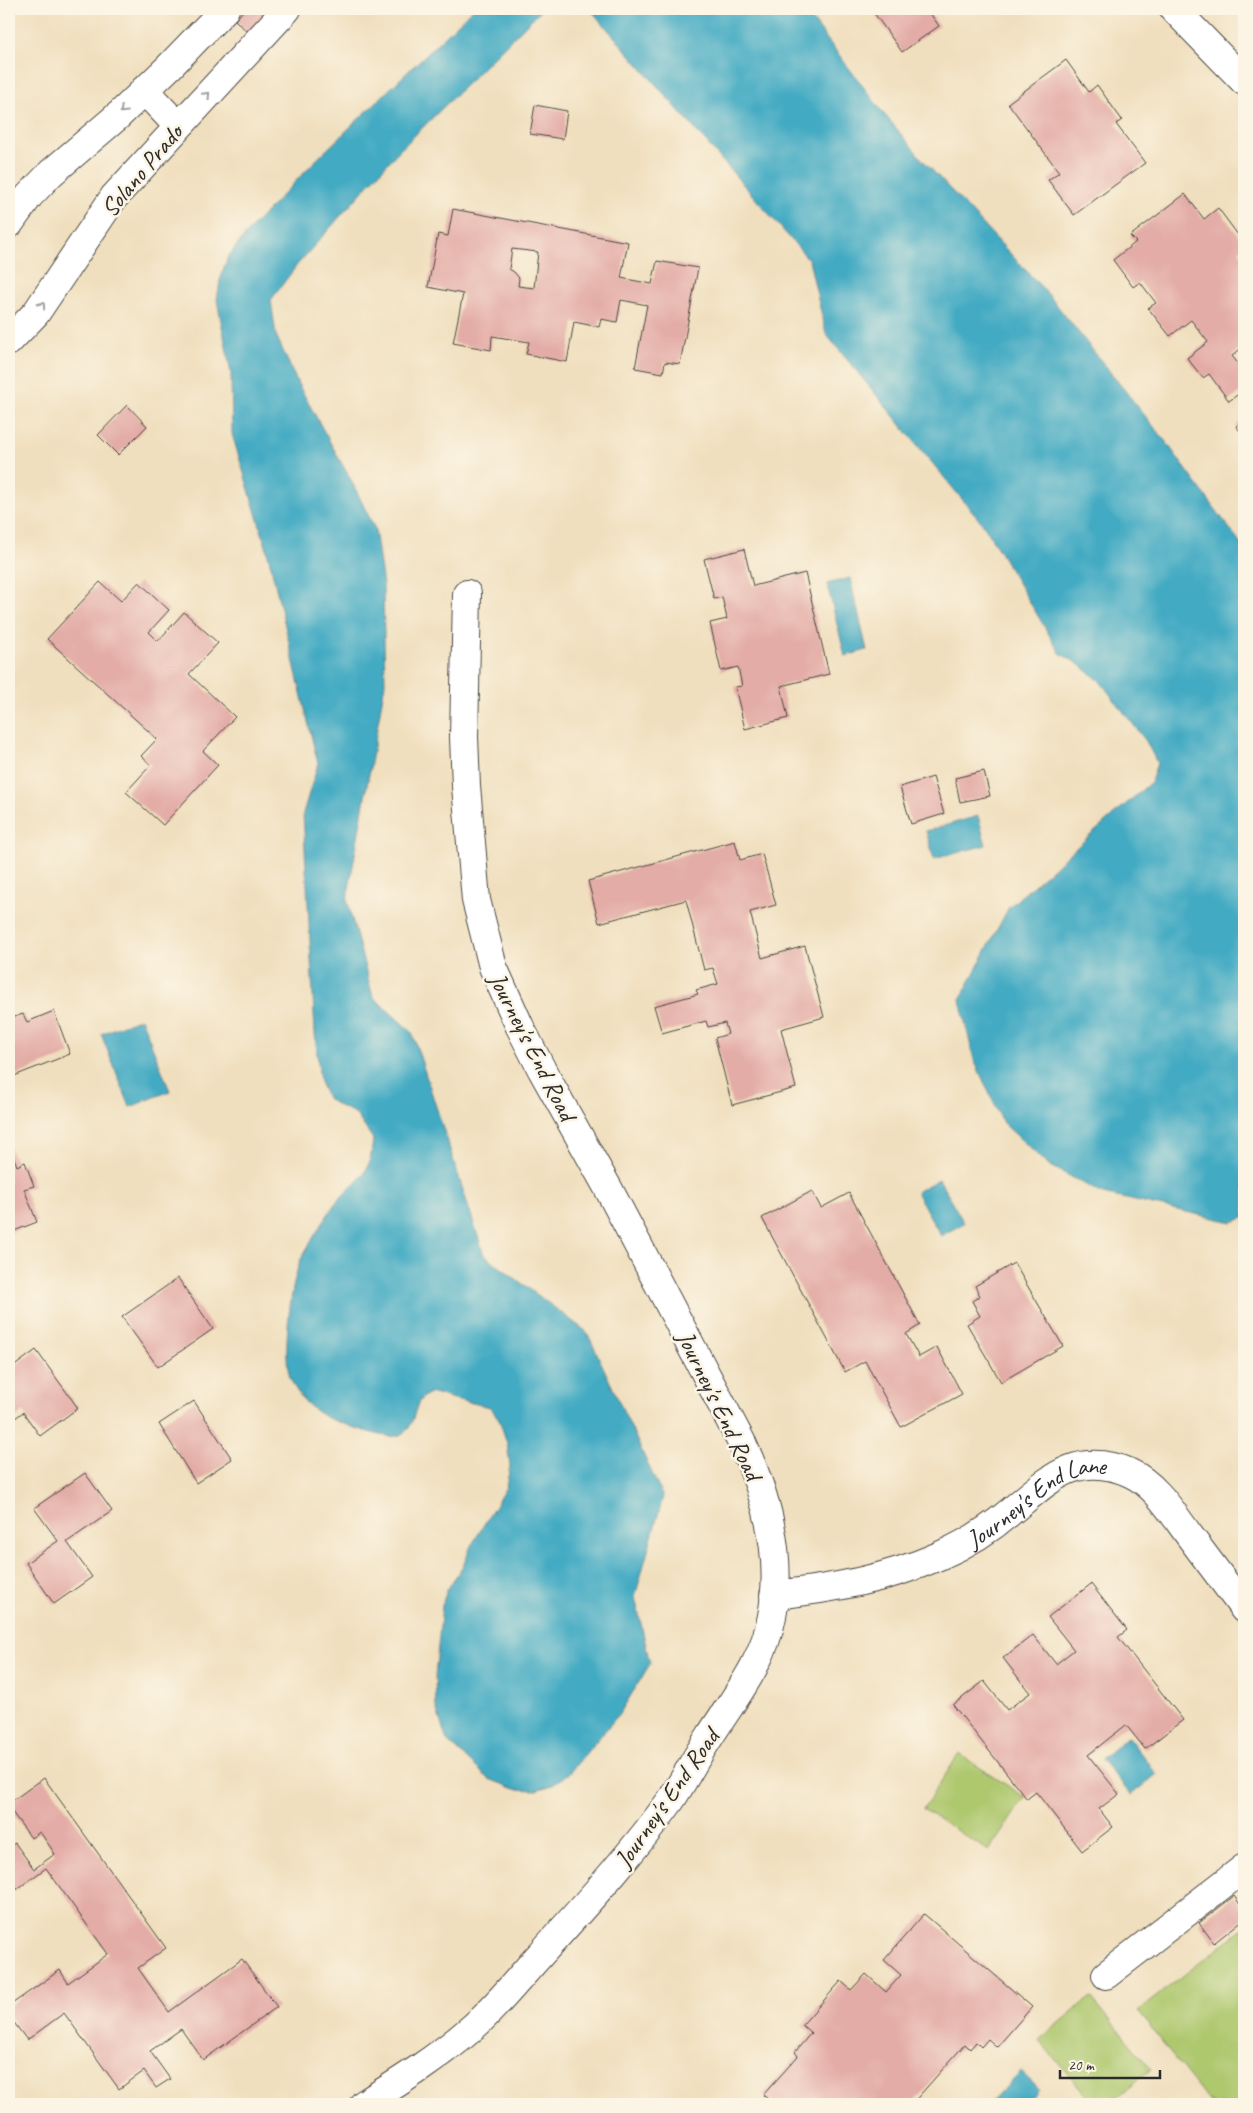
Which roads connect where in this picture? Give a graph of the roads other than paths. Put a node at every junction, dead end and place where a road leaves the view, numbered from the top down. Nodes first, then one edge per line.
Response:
1 (225, 9) edge
2 (287, 9) edge
3 (1174, 9) edge
4 (1244, 82) edge
5 (144, 90) junction
6 (178, 126) junction
7 (9, 224) edge
8 (9, 341) edge
9 (467, 594) dead end
10 (774, 1595) junction
11 (1244, 1609) edge
12 (1244, 1868) edge
13 (1106, 1975) dead end
14 (364, 2104) edge

1 - 5 street, Solano Prado
6 -> 2 street, Solano Prado
3 - 4 street
5 - 6 street
5 -> 7 street, Solano Prado
8 -> 6 street, Solano Prado
9 - 10 street, Journey's End Road
10 - 11 street, Journey's End Lane
10 - 14 street, Journey's End Road
12 - 13 street

